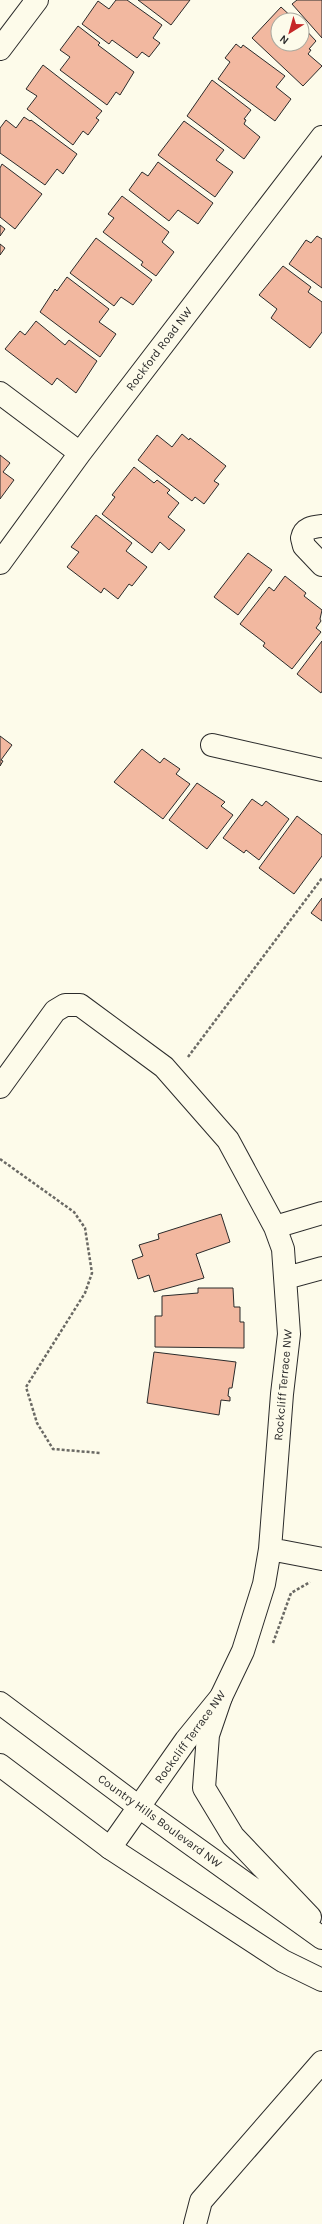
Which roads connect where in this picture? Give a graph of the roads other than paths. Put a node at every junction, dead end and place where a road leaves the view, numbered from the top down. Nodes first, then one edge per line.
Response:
1 (37, 0) edge
2 (0, 49) edge
3 (322, 138) edge
4 (0, 394) edge
5 (80, 453) junction
6 (322, 526) edge
7 (0, 563) edge
8 (322, 565) edge
9 (212, 745) dead end
10 (322, 770) edge
11 (0, 1087) edge
12 (322, 1213) edge
13 (275, 1227) junction
14 (322, 1268) edge
15 (286, 1278) junction
16 (270, 1549) junction
17 (322, 1559) edge
18 (221, 1697) junction
19 (0, 1702) edge
20 (0, 1765) edge
21 (139, 1807) junction
22 (110, 1848) junction
23 (322, 1930) edge
24 (322, 1938) edge
25 (322, 1980) edge
26 (322, 2062) edge
27 (195, 2224) edge

1 - 2 street
3 - 5 street, Rockford Road NW
4 - 5 street
5 - 7 street, Rockford Road NW
6 - 8 street
9 - 10 street
11 - 13 street, Rockcliff Terrace NW
12 - 13 street
13 - 15 street, Rockcliff Terrace NW
14 - 15 street
15 - 16 street, Rockcliff Terrace NW
16 - 17 street
16 - 18 street, Rockcliff Terrace NW
18 - 21 street, Rockcliff Terrace NW
18 - 23 street
19 - 21 street, Country Hills Boulevard NW
20 - 22 street
21 - 22 street, Rockcliff Terrace NW
21 - 24 street, Country Hills Boulevard NW
22 - 25 street
26 - 27 street

